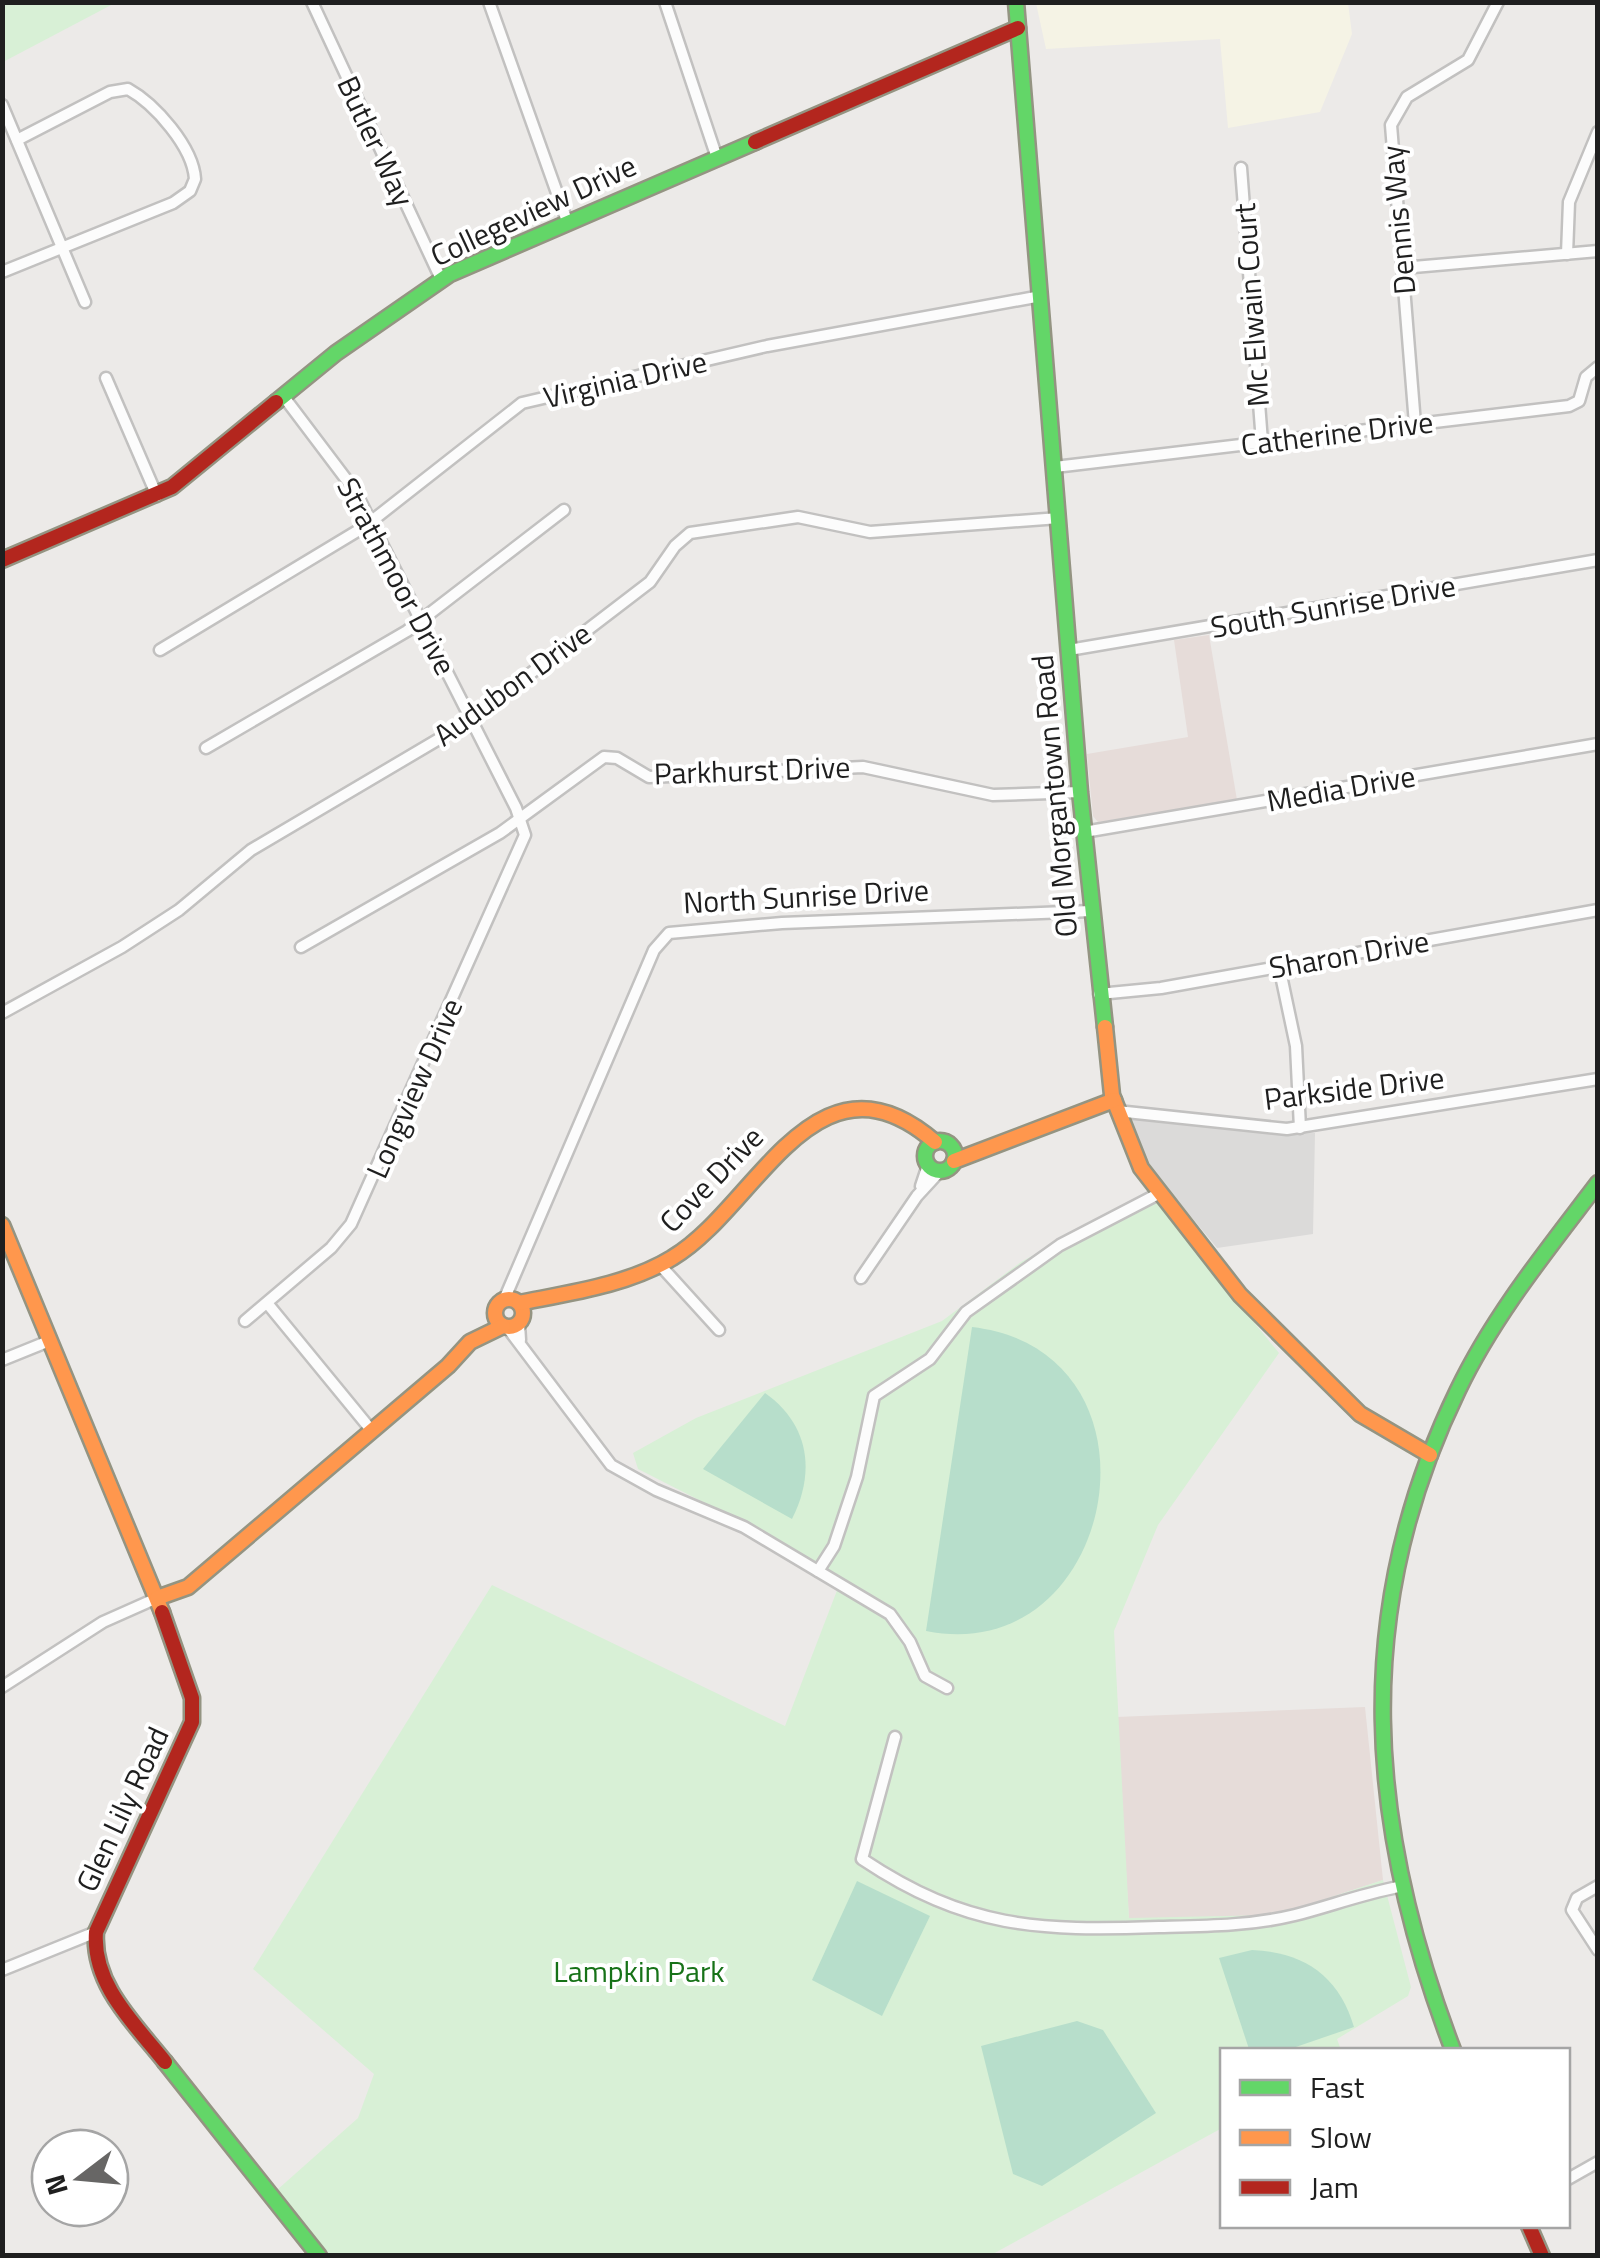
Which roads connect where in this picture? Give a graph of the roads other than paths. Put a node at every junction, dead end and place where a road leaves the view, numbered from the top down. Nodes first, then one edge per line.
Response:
1 (312, 2) edge
2 (489, 2) edge
3 (665, 2) edge
4 (1016, 2) edge
5 (1498, 2) edge
6 (1018, 28) junction
7 (2, 104) edge
8 (1598, 132) edge
9 (17, 140) junction
10 (717, 158) junction
11 (1241, 168) dead end
12 (568, 222) junction
13 (62, 248) junction
14 (1598, 251) edge
15 (1568, 254) junction
16 (1402, 268) junction
17 (2, 272) edge
18 (441, 279) junction
19 (1041, 296) junction
20 (86, 302) dead end
21 (1598, 368) edge
22 (106, 378) dead end
23 (284, 397) junction
24 (1415, 424) junction
25 (1262, 442) junction
26 (1055, 467) junction
27 (157, 496) junction
28 (564, 510) dead end
29 (1059, 518) junction
30 (371, 521) junction
31 (2, 560) edge
32 (1598, 560) edge
33 (422, 620) junction
34 (160, 650) dead end
35 (1069, 650) junction
36 (471, 719) junction
37 (1598, 744) edge
38 (206, 748) dead end
39 (1080, 792) junction
40 (520, 818) junction
41 (1084, 832) junction
42 (1598, 910) edge
43 (1091, 911) junction
44 (301, 947) dead end
45 (1279, 966) junction
46 (1100, 994) junction
47 (2, 1013) edge
48 (1598, 1080) edge
49 (1116, 1106) junction
50 (1300, 1128) junction
51 (954, 1156) junction
52 (932, 1158) junction
53 (1598, 1183) edge
54 (1160, 1193) junction
55 (2, 1225) edge
56 (660, 1265) junction
57 (861, 1278) dead end
58 (267, 1303) junction
59 (511, 1314) junction
60 (245, 1321) dead end
61 (719, 1330) dead end
62 (49, 1340) junction
63 (2, 1360) edge
64 (372, 1432) junction
65 (1430, 1455) junction
66 (818, 1571) junction
67 (157, 1598) junction
68 (2, 1687) edge
69 (947, 1688) dead end
70 (895, 1737) dead end
71 (1598, 1886) edge
72 (1398, 1887) junction
73 (96, 1932) junction
74 (1596, 1945) edge
75 (2, 1970) edge
76 (1452, 2048) edge
77 (1598, 2162) edge
78 (1570, 2178) edge
79 (1530, 2228) edge
80 (320, 2256) edge
81 (1542, 2256) edge

1 - 18 street, Butler Way
2 - 12 street
3 - 10 street
4 - 6 street, Old Morgantown Road
5 - 16 street, Dennis Way
6 - 10 street, Collegeview Drive
6 - 19 street, Old Morgantown Road
7 - 9 street
8 - 15 street
9 - 13 street
9 - 13 street
10 - 12 street, Collegeview Drive
11 - 25 street, Mc Elwain Court
12 - 18 street, Collegeview Drive
13 - 17 street
13 - 20 street
14 - 15 street
15 - 16 street
16 - 24 street, Dennis Way
18 - 23 street, Collegeview Drive
19 - 26 street, Old Morgantown Road
19 - 30 street, Virginia Drive
21 - 24 street, Catherine Drive
22 - 27 street
23 - 27 street, Collegeview Drive
23 - 30 street, Strathmoor Drive
24 - 25 street, Catherine Drive
25 - 26 street, Catherine Drive
26 - 29 street, Old Morgantown Road
27 - 31 street, Collegeview Drive
28 - 33 street
29 - 35 street, Old Morgantown Road
29 - 36 street, Audubon Drive
30 - 33 street, Strathmoor Drive
30 - 34 street, Virginia Drive
32 - 35 street, South Sunrise Drive
33 - 36 street, Strathmoor Drive
33 - 38 street
35 - 39 street, Old Morgantown Road
36 - 40 street, Strathmoor Drive
36 - 47 street, Audubon Drive
37 - 41 street, Media Drive
39 - 40 street, Parkhurst Drive
39 - 41 street, Old Morgantown Road
40 - 44 street, Parkhurst Drive
40 - 58 street, Longview Drive
41 - 43 street, Old Morgantown Road
42 - 45 street, Sharon Drive
43 - 46 street, Old Morgantown Road
43 - 59 street, North Sunrise Drive
45 - 46 street, Sharon Drive
45 - 50 street
46 - 49 street, Old Morgantown Road
48 - 50 street, Parkside Drive
49 - 50 street, Parkside Drive
49 - 51 street, Parkside Drive
49 - 54 street, Old Morgantown Road
51 - 52 street
51 - 52 street, Parkside Drive
52 - 56 street, Cove Drive
52 - 57 street
53 - 65 street
54 - 65 street, Old Morgantown Road
54 - 66 street
55 - 62 street, Glen Lily Road
56 - 59 street, Cove Drive
56 - 61 street
58 - 60 street, Longview Drive
58 - 64 street
59 - 64 street
59 - 66 street, North Sunrise Drive
62 - 63 street
62 - 67 street, Glen Lily Road
64 - 67 street
65 - 72 street
66 - 69 street
67 - 68 street
67 - 73 street, Glen Lily Road
70 - 72 street
71 - 74 street
72 - 76 street
73 - 75 street
73 - 80 street, Glen Lily Road
77 - 78 street
79 - 81 street

